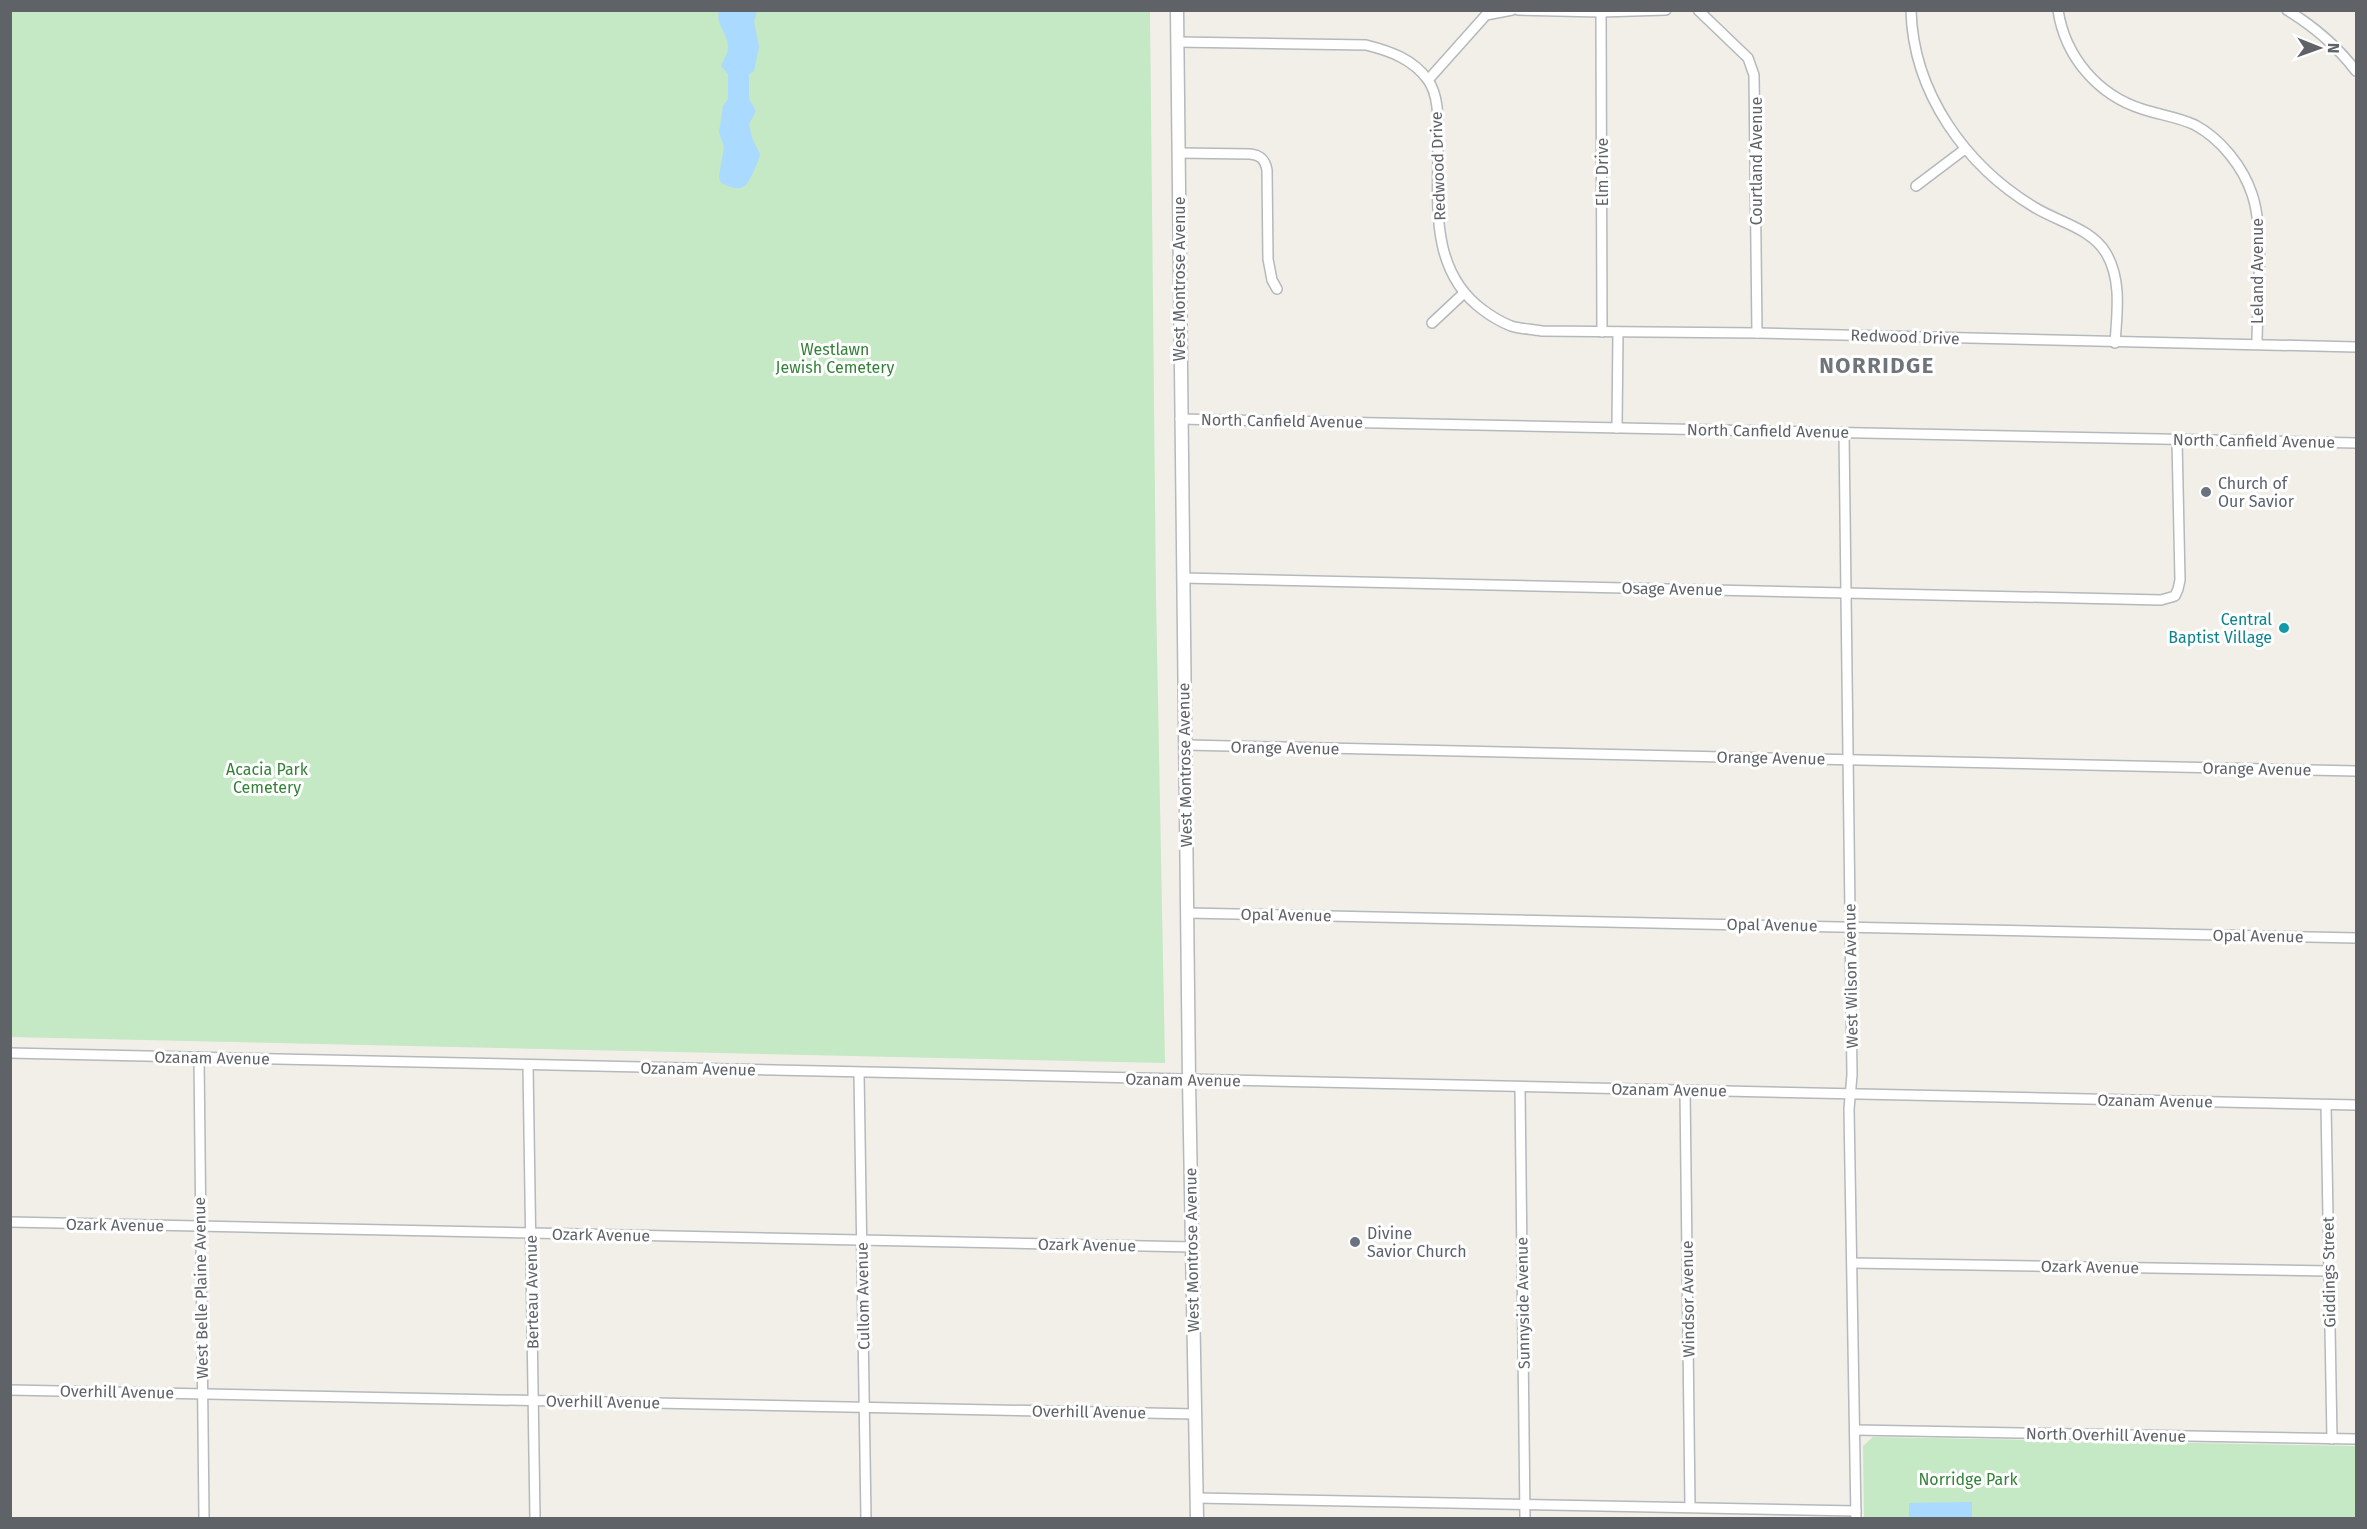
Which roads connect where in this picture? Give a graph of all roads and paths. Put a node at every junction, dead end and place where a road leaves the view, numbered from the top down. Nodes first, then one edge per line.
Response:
1 (1177, 10) edge
2 (1512, 10) edge
3 (1518, 10) edge
4 (1666, 10) edge
5 (1698, 10) edge
6 (1911, 10) edge
7 (2058, 10) edge
8 (2287, 10) edge
9 (1601, 12) junction
10 (1486, 13) edge
11 (1177, 42) junction
12 (2356, 72) edge
13 (1428, 80) junction
14 (1965, 149) junction
15 (1178, 153) junction
16 (1916, 186) dead end
17 (1276, 289) dead end
18 (1464, 293) junction
19 (1432, 323) dead end
20 (1602, 332) junction
21 (1618, 332) junction
22 (1757, 333) junction
23 (2115, 343) junction
24 (2257, 344) junction
25 (2356, 347) edge
26 (1180, 419) junction
27 (1617, 428) junction
28 (1844, 433) junction
29 (2177, 440) junction
30 (2356, 443) edge
31 (1183, 578) junction
32 (1846, 592) junction
33 (1186, 745) junction
34 (1847, 760) junction
35 (2356, 771) edge
36 (1187, 913) junction
37 (1850, 926) junction
38 (2356, 938) edge
39 (10, 1053) edge
40 (198, 1058) junction
41 (528, 1065) junction
42 (859, 1073) junction
43 (1189, 1080) junction
44 (1520, 1088) junction
45 (1685, 1090) junction
46 (1851, 1094) junction
47 (2326, 1105) junction
48 (2356, 1105) edge
49 (10, 1222) edge
50 (200, 1226) junction
51 (531, 1233) junction
52 (862, 1240) junction
53 (1192, 1247) junction
54 (1852, 1263) junction
55 (2329, 1271) junction
56 (10, 1390) edge
57 (202, 1394) junction
58 (533, 1400) junction
59 (864, 1407) junction
60 (1195, 1414) junction
61 (1855, 1430) junction
62 (2332, 1439) junction
63 (2356, 1439) edge
64 (1197, 1498) junction
65 (1525, 1504) junction
66 (1690, 1507) junction
67 (1856, 1515) edge
68 (204, 1518) edge
69 (535, 1518) edge
70 (866, 1518) edge
71 (1197, 1518) edge
72 (1525, 1518) edge

1 - 11 street, West Montrose Avenue
2 - 10 street
3 - 9 street
4 - 9 street
5 - 22 street, Courtland Avenue
6 - 14 street
7 - 24 street, Leland Avenue
8 - 12 street
9 - 20 street, Elm Drive
10 - 13 street
11 - 13 street
11 - 15 street, West Montrose Avenue
13 - 18 street, Redwood Drive
14 - 16 street
14 - 23 street
15 - 17 street
15 - 26 street, West Montrose Avenue
18 - 19 street
18 - 20 street, Redwood Drive
20 - 21 street, Redwood Drive
21 - 22 street, Redwood Drive
21 - 27 street
22 - 23 street, Redwood Drive
23 - 24 street, Redwood Drive
24 - 25 street, Redwood Drive
26 - 27 street, North Canfield Avenue
26 - 31 street, West Montrose Avenue
27 - 28 street, North Canfield Avenue
28 - 29 street, North Canfield Avenue
28 - 32 street, West Wilson Avenue
29 - 30 street, North Canfield Avenue
29 - 32 street, Osage Avenue
31 - 32 street, Osage Avenue
31 - 33 street, West Montrose Avenue
32 - 34 street, West Wilson Avenue
33 - 34 street, Orange Avenue
33 - 36 street, West Montrose Avenue
34 - 35 street, Orange Avenue
34 - 37 street, West Wilson Avenue
36 - 37 street, Opal Avenue
36 - 43 street, West Montrose Avenue
37 - 38 street, Opal Avenue
37 - 46 street, West Wilson Avenue
39 - 40 street, Ozanam Avenue
40 - 41 street, Ozanam Avenue
40 - 50 street, West Belle Plaine Avenue
41 - 42 street, Ozanam Avenue
41 - 51 street, Berteau Avenue
42 - 43 street, Ozanam Avenue
42 - 52 street, Cullom Avenue
43 - 44 street, Ozanam Avenue
43 - 53 street, West Montrose Avenue
44 - 45 street, Ozanam Avenue
44 - 65 street, Sunnyside Avenue
45 - 46 street, Ozanam Avenue
45 - 66 street, Windsor Avenue
46 - 47 street, Ozanam Avenue
46 - 54 street, West Wilson Avenue
47 - 48 street, Ozanam Avenue
47 - 55 street, Giddings Street
49 - 50 street, Ozark Avenue
50 - 51 street, Ozark Avenue
50 - 57 street, West Belle Plaine Avenue
51 - 52 street, Ozark Avenue
51 - 58 street, Berteau Avenue
52 - 53 street, Ozark Avenue
52 - 59 street, Cullom Avenue
53 - 60 street, West Montrose Avenue
54 - 55 street, Ozark Avenue
54 - 61 street, West Wilson Avenue
55 - 62 street, Giddings Street
56 - 57 street, Overhill Avenue
57 - 58 street, Overhill Avenue
57 - 68 street, West Belle Plaine Avenue
58 - 59 street, Overhill Avenue
58 - 69 street, Berteau Avenue
59 - 60 street, Overhill Avenue
59 - 70 street, Cullom Avenue
60 - 64 street, West Montrose Avenue
61 - 62 street, North Overhill Avenue
61 - 67 street, West Wilson Avenue
62 - 63 street, North Overhill Avenue
64 - 65 street
64 - 71 street, West Montrose Avenue
65 - 66 street
65 - 72 street, Sunnyside Avenue
66 - 67 street

